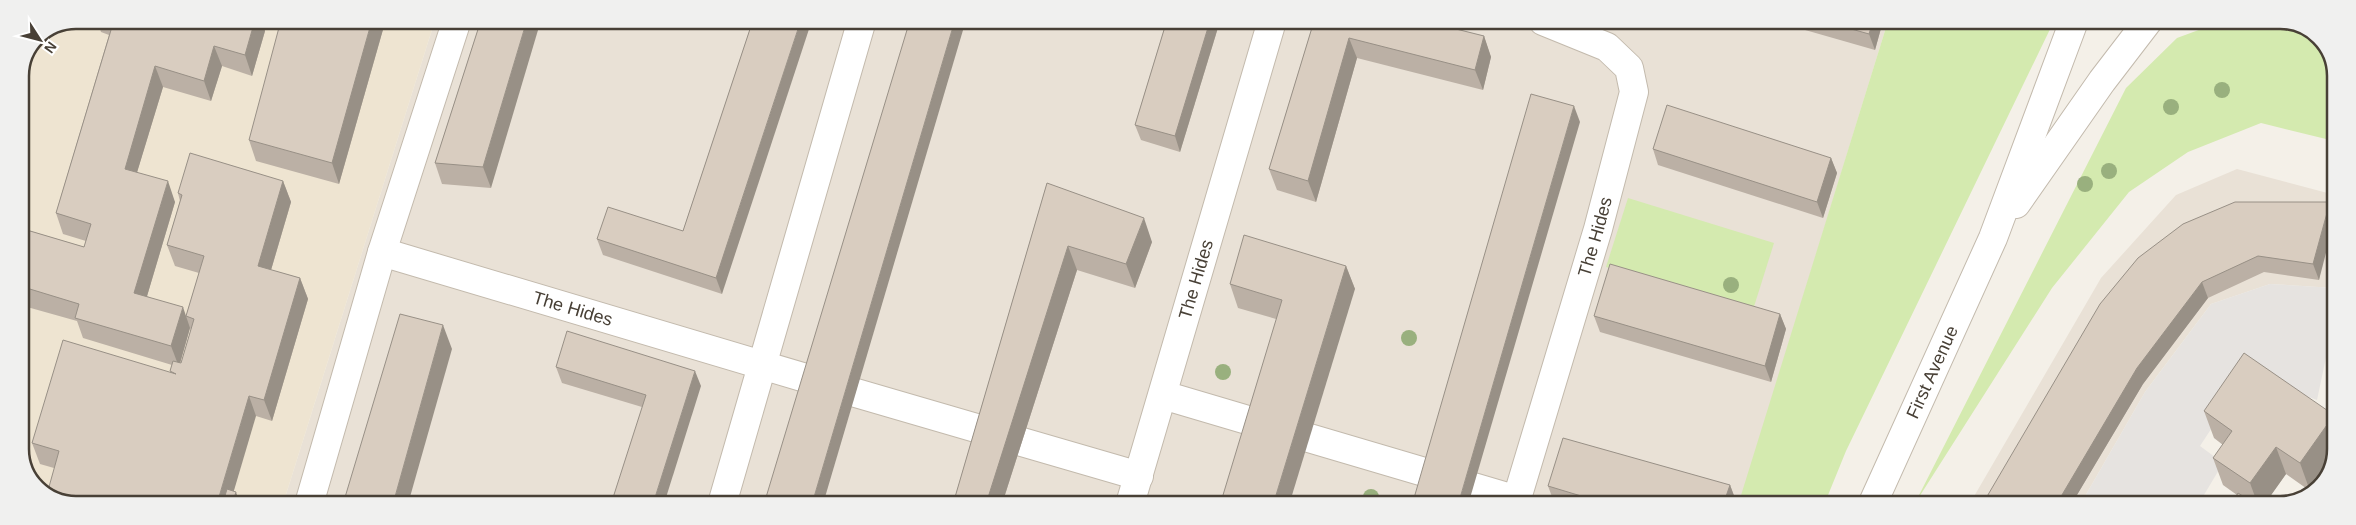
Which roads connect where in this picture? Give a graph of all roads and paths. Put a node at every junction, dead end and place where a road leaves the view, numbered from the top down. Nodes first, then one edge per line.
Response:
1 (454, 29) edge
2 (859, 29) edge
3 (1269, 29) edge
4 (1563, 29) edge
5 (2071, 29) edge
6 (2142, 29) edge
7 (1993, 238) junction
8 (382, 252) junction
9 (762, 365) junction
10 (809, 379) edge
11 (856, 393) dead end
12 (1163, 395) junction
13 (1261, 424) edge
14 (984, 430) edge
15 (1309, 438) dead end
16 (1022, 442) dead end
17 (1431, 474) edge
18 (1139, 476) junction
19 (1473, 487) dead end
20 (311, 496) edge
21 (724, 496) edge
22 (1133, 496) edge
23 (1499, 496) edge
24 (1518, 496) edge
25 (1876, 496) edge

1 - 8 street
2 - 9 street
3 - 12 street, The Hides
4 - 24 street, The Hides
5 - 7 street, First Avenue
6 - 7 street, First Avenue
7 - 25 street, First Avenue
8 - 9 street, The Hides
8 - 20 street
9 - 10 street, The Hides
9 - 21 street
11 - 14 street
12 - 13 street
12 - 18 street, The Hides
15 - 17 street
16 - 18 street
18 - 22 street, The Hides
19 - 23 street, The Hides

